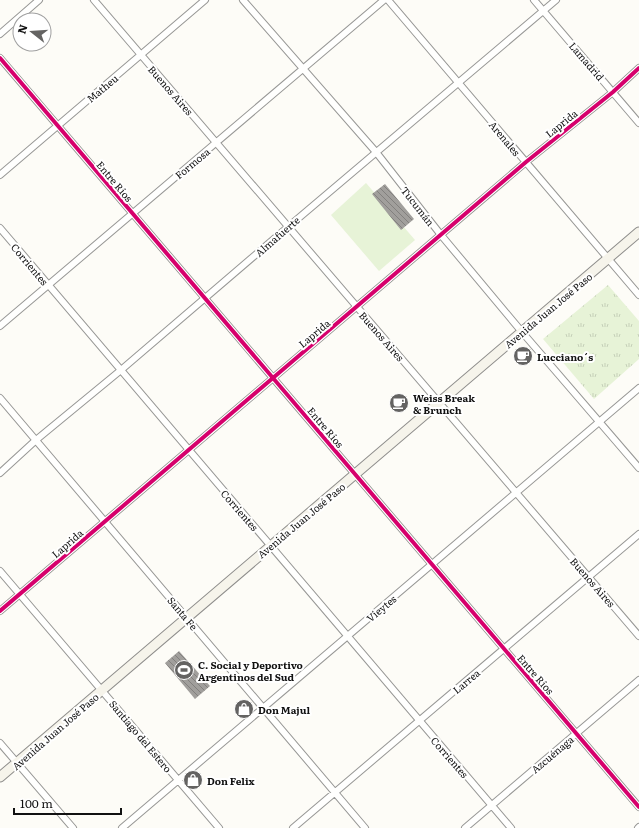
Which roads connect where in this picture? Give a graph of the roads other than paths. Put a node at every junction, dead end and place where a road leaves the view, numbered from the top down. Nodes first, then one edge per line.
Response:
1 (39, 0) edge
2 (94, 0) edge
3 (205, 0) edge
4 (243, 0) edge
5 (384, 0) edge
6 (388, 0) edge
7 (534, 0) edge
8 (556, 0) edge
9 (544, 11) junction
10 (0, 34) edge
11 (141, 55) junction
12 (0, 58) edge
13 (303, 68) junction
14 (639, 68) edge
15 (458, 82) junction
16 (613, 92) junction
17 (639, 122) edge
18 (58, 126) junction
19 (216, 143) junction
20 (376, 152) junction
21 (526, 162) junction
22 (0, 176) edge
23 (133, 214) junction
24 (288, 227) junction
25 (0, 228) edge
26 (639, 232) edge
27 (441, 235) junction
28 (608, 259) junction
29 (48, 285) junction
30 (639, 295) edge
31 (205, 298) junction
32 (357, 307) junction
33 (0, 326) edge
34 (522, 332) junction
35 (121, 370) junction
36 (273, 378) junction
37 (639, 388) edge
38 (0, 398) edge
39 (439, 403) junction
40 (599, 422) junction
41 (36, 440) junction
42 (189, 450) junction
43 (639, 468) edge
44 (0, 473) edge
45 (355, 474) junction
46 (516, 493) junction
47 (105, 521) junction
48 (639, 534) edge
49 (271, 546) junction
50 (432, 564) junction
51 (0, 571) edge
52 (588, 577) junction
53 (20, 594) junction
54 (0, 611) edge
55 (187, 618) junction
56 (348, 636) junction
57 (639, 636) edge
58 (504, 649) junction
59 (639, 680) edge
60 (102, 690) junction
61 (263, 708) junction
62 (419, 721) junction
63 (576, 733) junction
64 (0, 743) edge
65 (17, 763) junction
66 (0, 778) edge
67 (179, 780) junction
68 (335, 793) junction
69 (492, 805) junction
70 (639, 807) edge
71 (73, 828) edge
72 (122, 828) edge
73 (220, 828) edge
74 (293, 828) edge
75 (365, 828) edge
76 (465, 828) edge
77 (511, 828) edge

1 - 10 street
2 - 11 street, Buenos Aires
3 - 11 street, Matheu
4 - 13 street, Tucumán
5 - 13 street, Formosa
6 - 15 street, Arenales
7 - 9 street, Lamadrid
8 - 9 street, Almafuerte
9 - 15 street, Almafuerte
9 - 16 street, Lamadrid
11 - 18 street, Matheu
11 - 19 street, Buenos Aires
12 - 18 street, Entre Ríos
13 - 19 street, Formosa
13 - 20 street, Tucumán
14 - 16 street, Laprida
15 - 20 street, Almafuerte
15 - 21 street, Arenales
16 - 17 street, Lamadrid
16 - 21 street, Laprida
18 - 22 street, Matheu
18 - 23 street, Entre Ríos
19 - 23 street, Formosa
19 - 24 street, Buenos Aires
20 - 24 street, Almafuerte
20 - 27 street, Tucumán
21 - 27 street, Laprida
21 - 28 street, Arenales
23 - 29 street, Formosa
23 - 31 street, Entre Ríos
24 - 31 street, Almafuerte
24 - 32 street, Buenos Aires
25 - 29 street, Corrientes
26 - 28 main road, Avenida Juan José Paso
27 - 32 street, Laprida
27 - 34 street, Tucumán
28 - 30 street, Arenales
28 - 34 main road, Avenida Juan José Paso
29 - 33 street, Formosa
29 - 35 street, Corrientes
31 - 35 street, Almafuerte
31 - 36 street, Entre Ríos
32 - 36 street, Laprida
32 - 39 street, Buenos Aires
34 - 39 main road, Avenida Juan José Paso
34 - 40 street, Tucumán
35 - 41 street, Almafuerte
35 - 42 street, Corrientes
36 - 42 street, Laprida
36 - 45 street, Entre Ríos
37 - 40 street, Vieytes
38 - 41 street, Santa Fe
39 - 45 main road, Avenida Juan José Paso
39 - 46 street, Buenos Aires
40 - 43 street, Tucumán
40 - 46 street, Vieytes
41 - 44 street, Almafuerte
41 - 47 street, Santa Fe
42 - 47 street, Laprida
42 - 49 street, Corrientes
45 - 49 main road, Avenida Juan José Paso
45 - 50 street, Entre Ríos
46 - 50 street, Vieytes
46 - 52 street, Buenos Aires
47 - 53 street, Laprida
47 - 55 street, Santa Fe
48 - 52 street, Larrea
49 - 55 main road, Avenida Juan José Paso
49 - 56 street, Corrientes
50 - 56 street, Vieytes
50 - 58 street, Entre Ríos
51 - 53 street, Santiago del Estero
52 - 57 street, Buenos Aires
52 - 58 street, Larrea
53 - 54 street, Laprida
53 - 60 street, Santiago del Estero
55 - 60 main road, Avenida Juan José Paso
55 - 61 street, Santa Fe
56 - 61 street, Vieytes
56 - 62 street, Corrientes
58 - 62 street, Larrea
58 - 63 street, Entre Ríos
59 - 63 street, Azcuénaga
60 - 65 main road, Avenida Juan José Paso
60 - 67 street, Santiago del Estero
61 - 67 street, Vieytes
61 - 68 street, Santa Fe
62 - 68 street, Larrea
62 - 69 street, Corrientes
63 - 69 street, Azcuénaga
63 - 70 street, Entre Ríos
64 - 65 street
65 - 66 main road, Avenida Juan José Paso
65 - 71 street
67 - 72 street, Vieytes
67 - 73 street, Santiago del Estero
68 - 74 street, Larrea
68 - 75 street, Santa Fe
69 - 76 street, Azcuénaga
69 - 77 street, Corrientes

